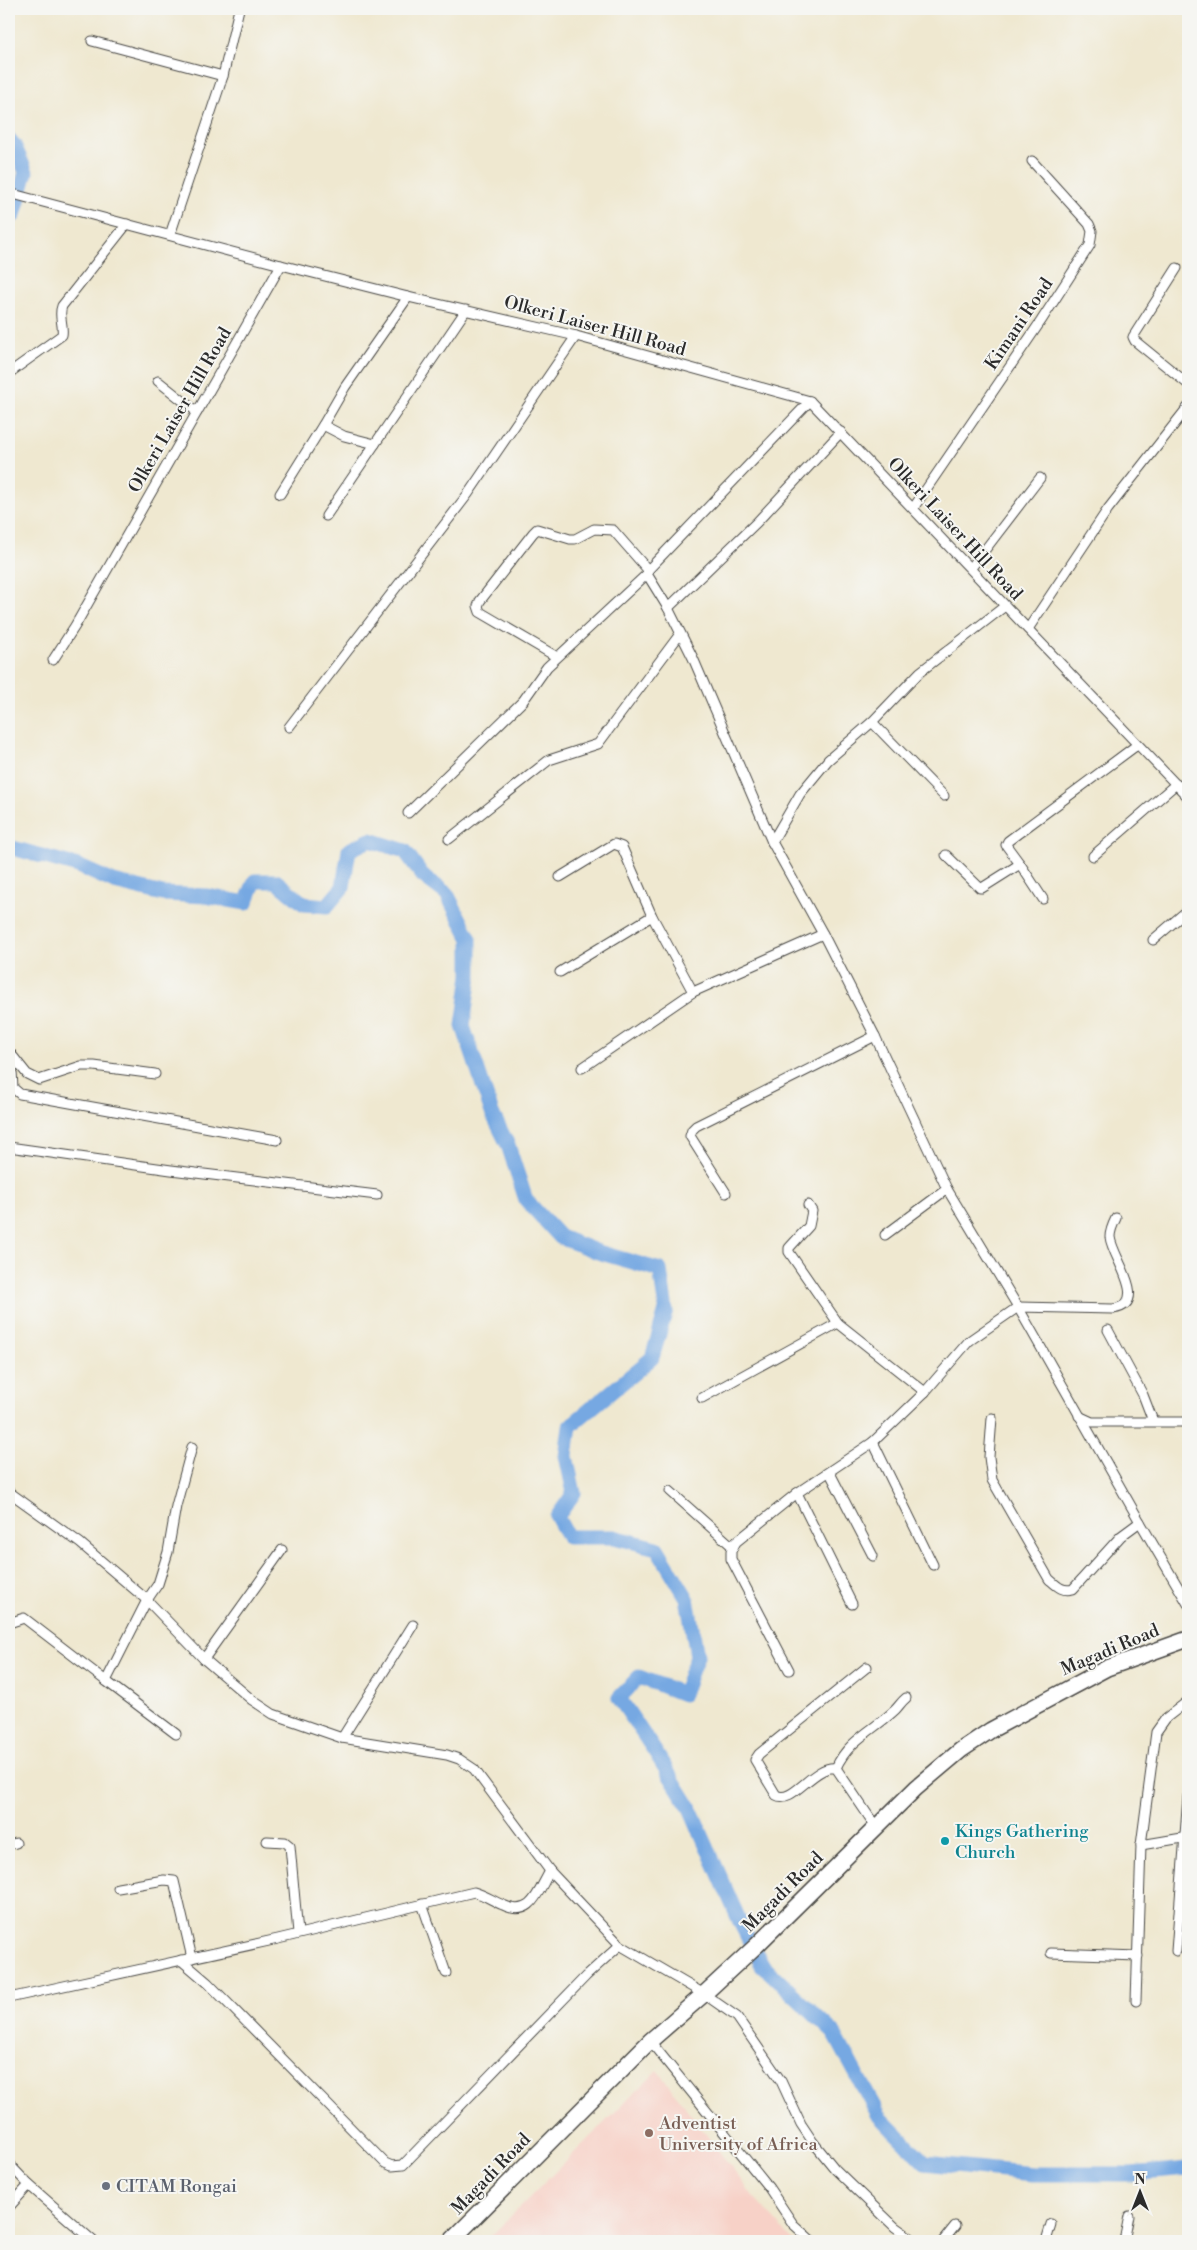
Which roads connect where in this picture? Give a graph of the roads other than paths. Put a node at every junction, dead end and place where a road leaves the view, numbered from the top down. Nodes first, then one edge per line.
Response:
1 (239, 9) edge
2 (92, 41) dead end
3 (222, 76) junction
4 (1032, 162) dead end
5 (9, 193) edge
6 (127, 224) junction
7 (170, 235) junction
8 (281, 264) junction
9 (1177, 268) dead end
10 (408, 297) junction
11 (466, 310) junction
12 (576, 336) junction
13 (9, 373) edge
14 (158, 381) dead end
15 (1188, 384) edge
16 (810, 401) junction
17 (1188, 407) edge
18 (197, 412) junction
19 (323, 425) junction
20 (841, 432) junction
21 (374, 444) junction
22 (1040, 478) dead end
23 (280, 494) dead end
24 (914, 507) junction
25 (326, 516) dead end
26 (971, 568) junction
27 (647, 572) junction
28 (1005, 606) junction
29 (668, 608) junction
30 (1028, 629) junction
31 (680, 634) junction
32 (557, 657) junction
33 (53, 660) dead end
34 (872, 722) junction
35 (289, 727) dead end
36 (1137, 745) junction
37 (1188, 777) edge
38 (1179, 787) junction
39 (944, 796) dead end
40 (1188, 797) edge
41 (408, 813) dead end
42 (449, 839) dead end
43 (772, 842) junction
44 (946, 855) dead end
45 (1093, 856) dead end
46 (1020, 864) junction
47 (560, 877) dead end
48 (1043, 899) dead end
49 (1188, 910) edge
50 (652, 916) junction
51 (823, 934) junction
52 (1153, 940) dead end
53 (560, 972) dead end
54 (693, 992) junction
55 (875, 1036) junction
56 (10, 1053) edge
57 (582, 1068) dead end
58 (155, 1074) dead end
59 (277, 1140) dead end
60 (9, 1147) edge
61 (947, 1189) junction
62 (726, 1193) dead end
63 (377, 1195) dead end
64 (808, 1205) dead end
65 (1116, 1218) dead end
66 (885, 1235) dead end
67 (1018, 1308) junction
68 (838, 1323) junction
69 (1108, 1330) dead end
70 (925, 1392) junction
71 (702, 1398) dead end
72 (1079, 1416) junction
73 (992, 1418) dead end
74 (1153, 1421) junction
75 (1188, 1422) edge
76 (873, 1442) junction
77 (192, 1447) dead end
78 (830, 1473) junction
79 (670, 1491) dead end
80 (9, 1492) edge
81 (797, 1493) junction
82 (1140, 1522) junction
83 (733, 1546) junction
84 (282, 1550) dead end
85 (873, 1556) dead end
86 (933, 1565) dead end
87 (147, 1600) junction
88 (852, 1604) dead end
89 (1188, 1604) edge
90 (9, 1623) edge
91 (413, 1625) dead end
92 (1188, 1639) edge
93 (204, 1659) junction
94 (868, 1666) dead end
95 (788, 1670) dead end
96 (106, 1681) junction
97 (906, 1698) dead end
98 (1188, 1701) edge
99 (176, 1734) dead end
100 (342, 1738) junction
101 (836, 1768) junction
102 (1188, 1796) edge
103 (876, 1827) junction
104 (1186, 1837) edge
105 (267, 1841) dead end
106 (1141, 1845) junction
107 (550, 1871) junction
108 (118, 1888) dead end
109 (422, 1904) junction
110 (298, 1933) junction
111 (620, 1945) junction
112 (1176, 1950) dead end
113 (1051, 1953) dead end
114 (1138, 1956) junction
115 (192, 1958) junction
116 (181, 1960) junction
117 (446, 1973) dead end
118 (704, 1994) junction
119 (9, 1998) edge
120 (1136, 2001) dead end
121 (650, 2042) junction
122 (9, 2164) edge
123 (29, 2185) junction
124 (9, 2207) edge
125 (1129, 2216) dead end
126 (1051, 2224) dead end
127 (955, 2226) dead end
128 (93, 2241) edge
129 (452, 2241) edge
130 (812, 2241) edge
131 (915, 2241) edge
132 (943, 2241) edge
133 (1046, 2241) edge
134 (1124, 2241) edge

1 - 3 street
2 - 3 street
3 - 7 street
4 - 24 street, Kimani Road
5 - 6 street
6 - 7 street
6 - 13 street
7 - 8 street
8 - 10 street, Olkeri Laiser Hill Road
8 - 18 street, Olkeri Laiser Hill Road
9 - 15 street
10 - 11 street, Olkeri Laiser Hill Road
10 - 19 street
11 - 12 street, Olkeri Laiser Hill Road
11 - 21 street
12 - 16 street, Olkeri Laiser Hill Road
12 - 35 street
14 - 18 street
16 - 20 street, Olkeri Laiser Hill Road
16 - 27 street
17 - 30 street
18 - 33 street, Olkeri Laiser Hill Road
19 - 21 street
19 - 23 street
20 - 24 street, Olkeri Laiser Hill Road
20 - 29 street
21 - 25 street
22 - 26 street
24 - 26 street, Olkeri Laiser Hill Road
26 - 28 street, Olkeri Laiser Hill Road
27 - 29 street
27 - 32 street
27 - 32 street
28 - 30 street, Olkeri Laiser Hill Road
28 - 34 street
29 - 31 street
30 - 36 street, Olkeri Laiser Hill Road
31 - 42 street
31 - 43 street
32 - 41 street
34 - 39 street
34 - 43 street
36 - 38 street, Olkeri Laiser Hill Road
36 - 46 street
37 - 38 street
38 - 40 street, Olkeri Laiser Hill Road
38 - 45 street
43 - 51 street
44 - 46 street
46 - 48 street
47 - 50 street
49 - 52 street
50 - 53 street
50 - 54 street
51 - 54 street
51 - 55 street
54 - 57 street
55 - 61 street
55 - 62 street
56 - 58 street
56 - 59 street
60 - 63 street
61 - 66 street
61 - 67 street
64 - 68 street
65 - 67 street
67 - 70 street
67 - 72 street
68 - 70 street
68 - 71 street
69 - 74 street
70 - 76 street
72 - 74 street
72 - 82 street
73 - 82 street
74 - 75 street
76 - 78 street
76 - 86 street
77 - 87 street
78 - 81 street
78 - 85 street
79 - 83 street
80 - 87 street
81 - 83 street
81 - 88 street
82 - 89 street
83 - 95 street
84 - 93 street
87 - 93 street
87 - 96 street
90 - 96 street
91 - 100 street
92 - 103 highway, Magadi Road
93 - 100 street
94 - 101 street
96 - 99 street
97 - 101 street
98 - 106 street
100 - 107 street
101 - 103 street
102 - 104 street
103 - 118 highway, Magadi Road
104 - 106 street
104 - 112 street
105 - 110 street
106 - 114 street
107 - 109 street
107 - 111 street
108 - 115 street
109 - 110 street
109 - 117 street
110 - 115 street
111 - 116 street
111 - 118 street
113 - 114 street
114 - 120 street
115 - 116 street
116 - 119 street
118 - 121 highway, Magadi Road
118 - 131 street
121 - 129 highway, Magadi Road
121 - 130 street
122 - 123 street
123 - 124 street
123 - 128 street
125 - 134 street
126 - 133 street
127 - 132 street

